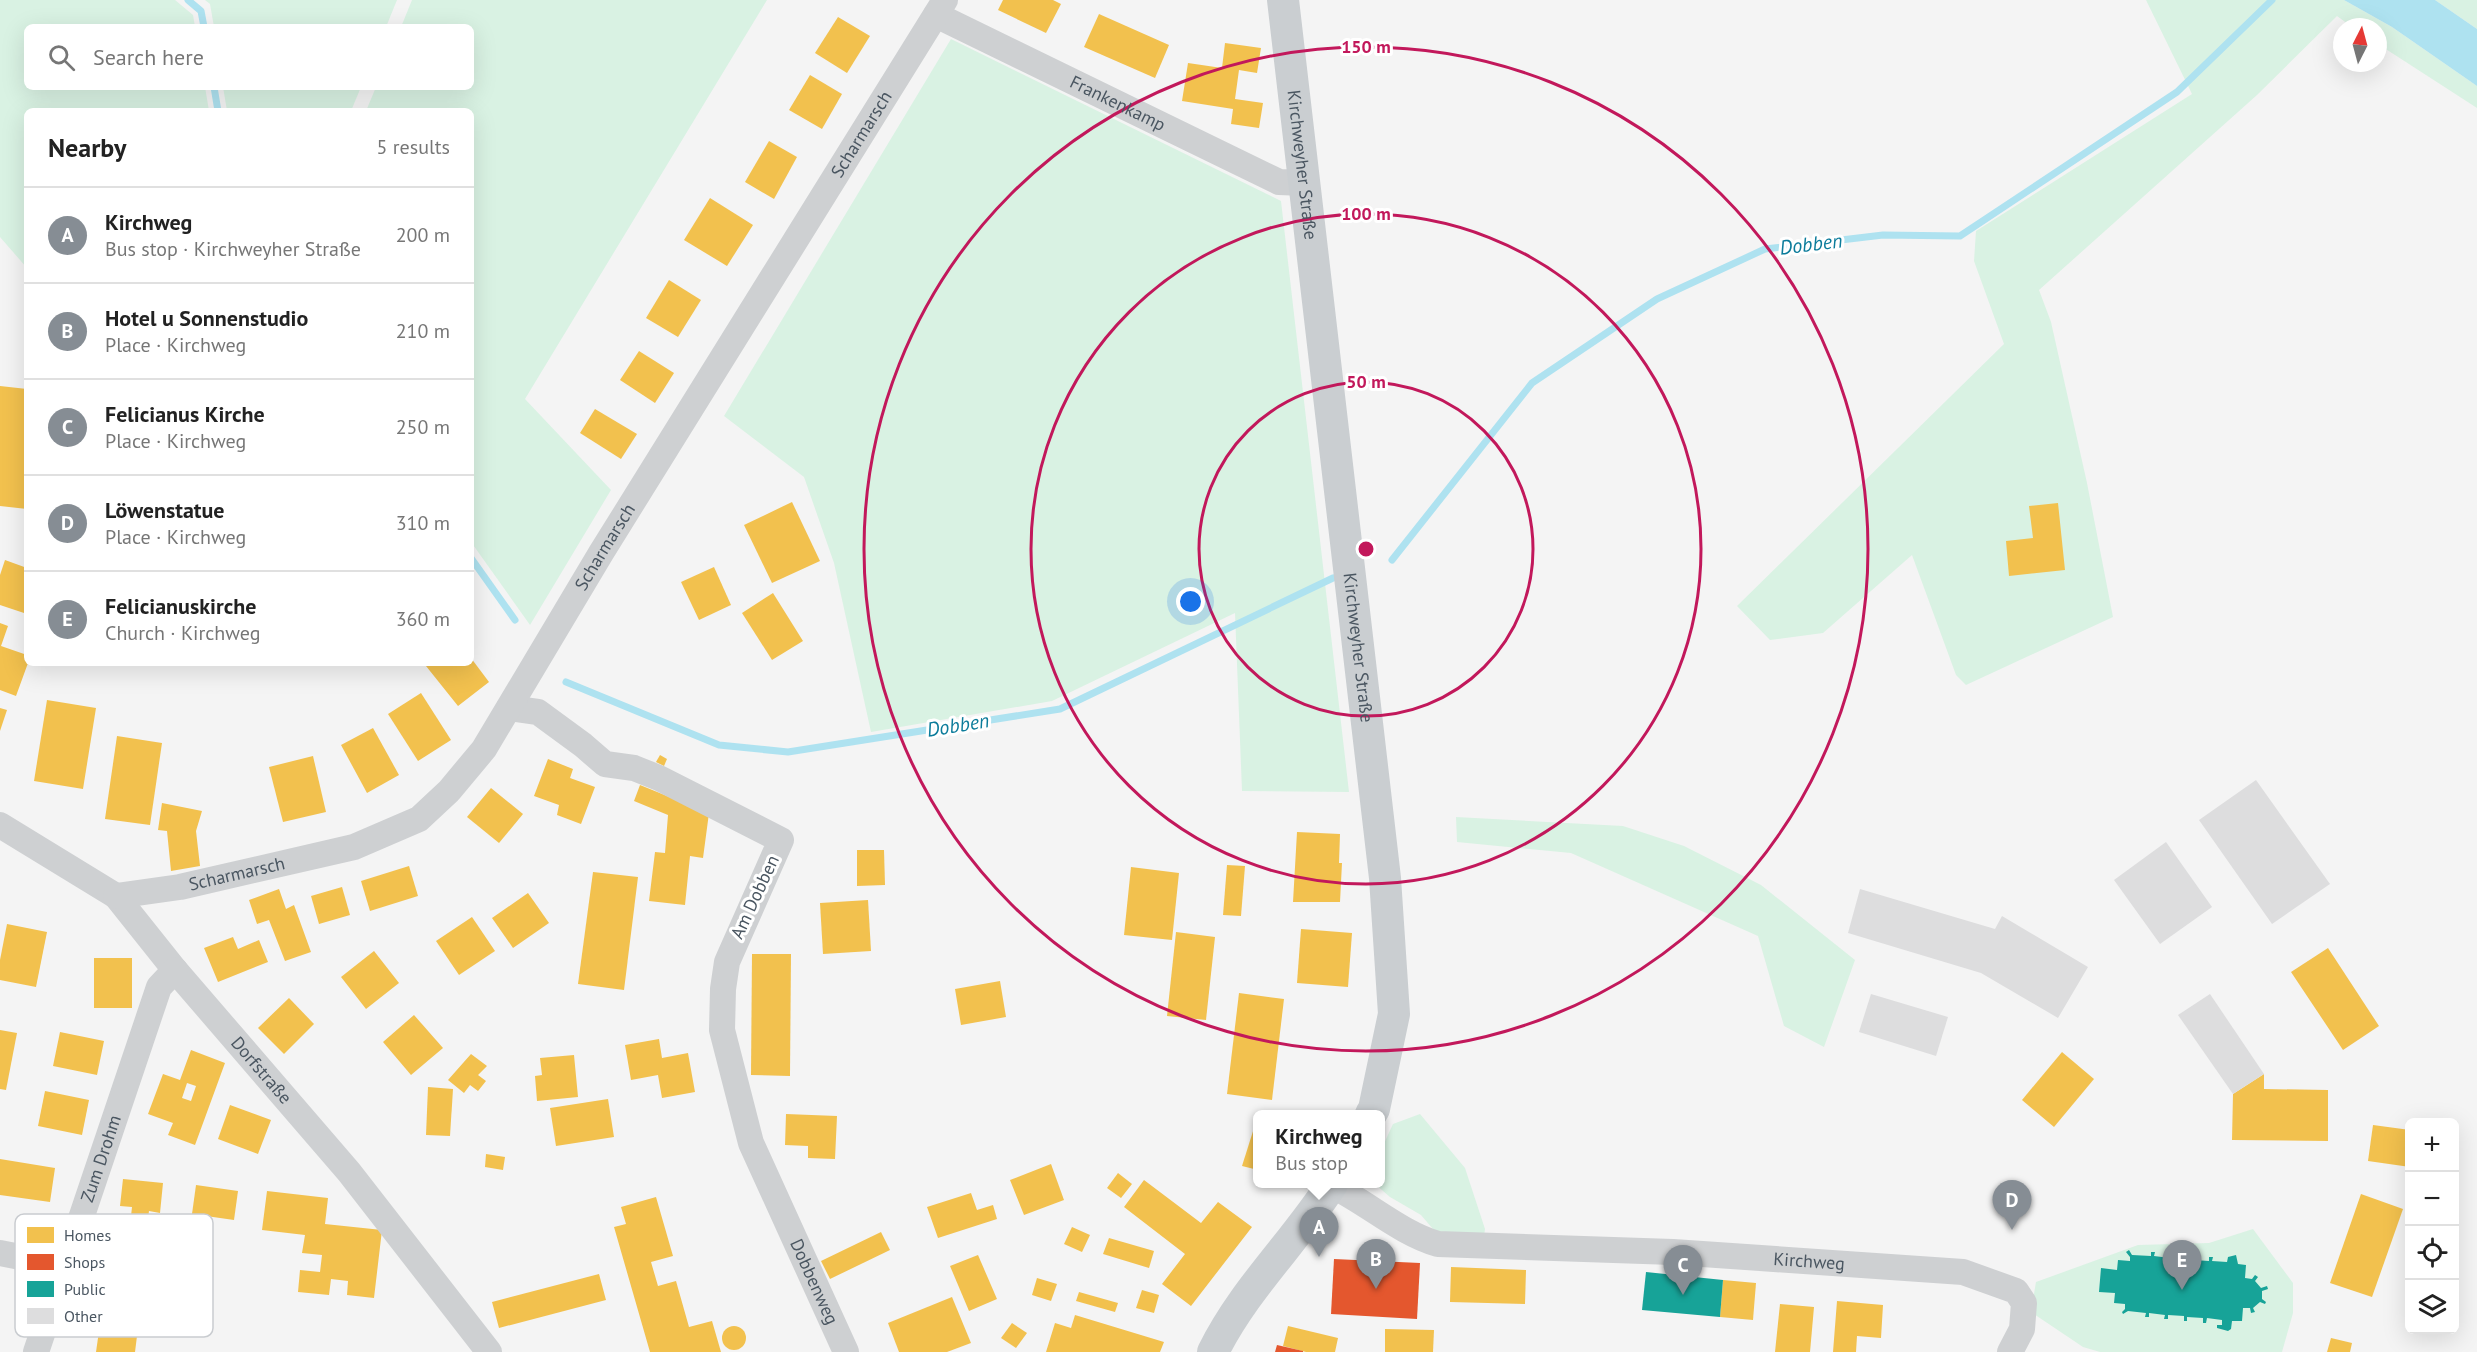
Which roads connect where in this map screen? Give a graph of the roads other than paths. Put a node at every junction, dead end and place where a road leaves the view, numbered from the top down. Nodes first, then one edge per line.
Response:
1 (1283, 0) edge
2 (940, 8) edge
3 (1304, 183) junction
4 (509, 708) junction
5 (0, 825) edge
6 (116, 896) junction
7 (175, 970) junction
8 (1373, 1110) edge
9 (1329, 1188) edge
10 (1339, 1188) edge
11 (83, 1214) edge
12 (782, 1214) joint
13 (0, 1253) edge
14 (15, 1256) edge
15 (41, 1337) edge
16 (36, 1352) edge
17 (489, 1352) edge
18 (846, 1352) edge
19 (1213, 1352) edge
20 (2010, 1352) edge

1 - 3 main road, Kirchweyher Straße
2 - 3 street, Frankenkamp
2 - 4 street, Scharmarsch
3 - 8 main road, Kirchweyher Straße
4 - 6 street, Scharmarsch
4 - 12 street, Am Dobben
5 - 6 street, Dorfstraße
6 - 7 street, Dorfstraße
7 - 11 street, Zum Drohm
7 - 17 street, Dorfstraße
9 - 19 main road
10 - 20 street, Kirchweg
12 - 18 street, Dobbenweg
13 - 14 street
15 - 16 street, Zum Drohm

